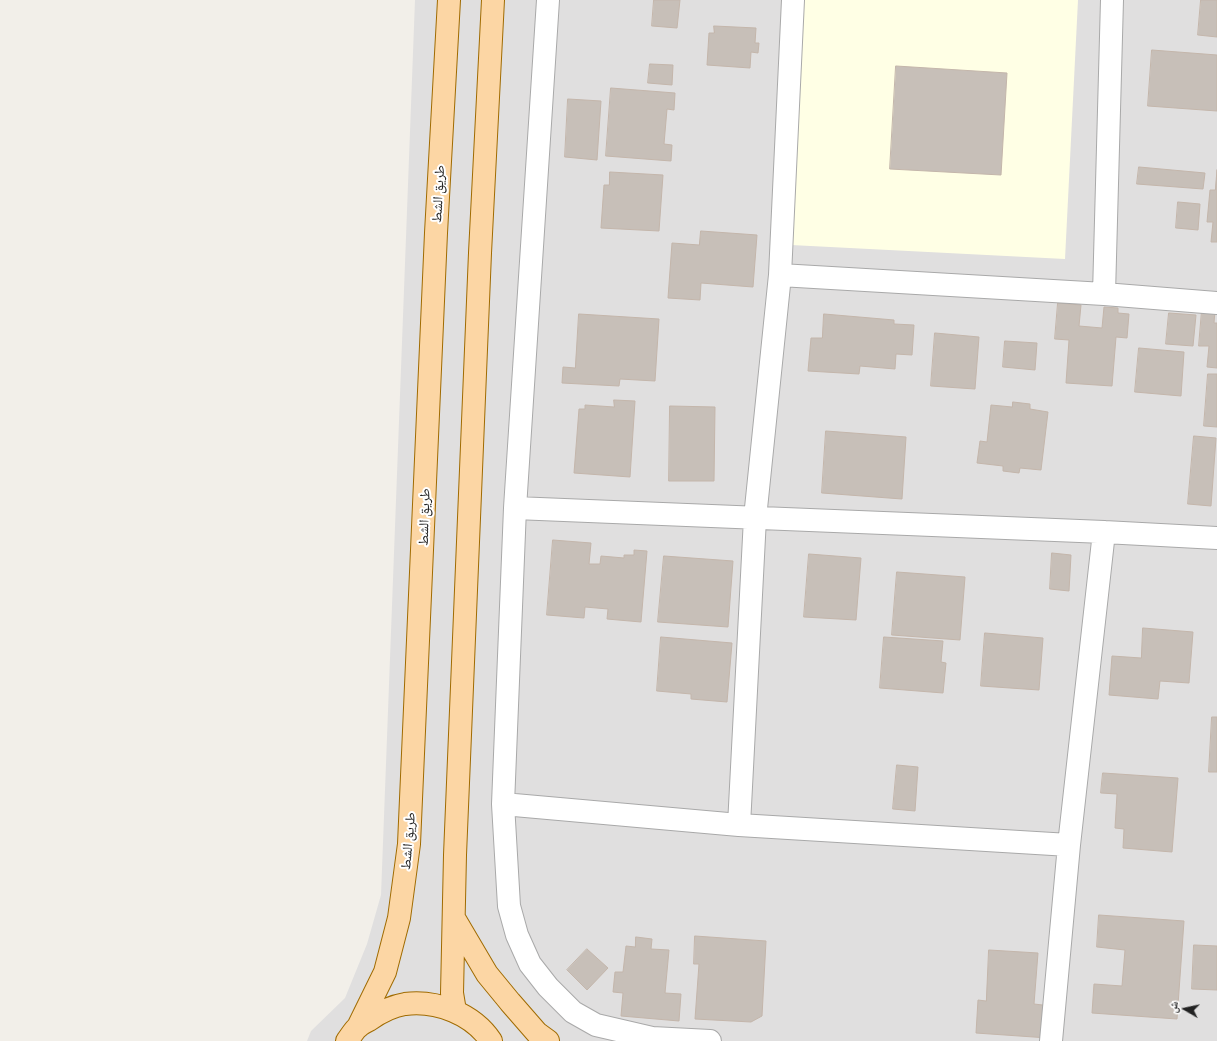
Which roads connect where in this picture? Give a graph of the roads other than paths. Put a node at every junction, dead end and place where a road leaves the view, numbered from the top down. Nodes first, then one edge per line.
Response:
1 (448, 0) edge
2 (493, 0) edge
3 (548, 0) edge
4 (793, 0) edge
5 (1112, 0) edge
6 (780, 275) junction
7 (1104, 294) junction
8 (1217, 303) edge
9 (515, 508) junction
10 (755, 518) junction
11 (1104, 532) junction
12 (1217, 538) edge
13 (503, 804) junction
14 (739, 825) junction
15 (1069, 844) junction
16 (454, 918) junction
17 (455, 1011) junction
18 (353, 1034) edge
19 (491, 1041) edge
20 (548, 1041) edge
21 (710, 1041) edge
22 (1051, 1041) edge

1 - 18 main road, طريق الشط
2 - 16 main road
3 - 9 street
4 - 6 street
5 - 7 street
6 - 7 street
6 - 10 street
7 - 8 street
9 - 10 street
9 - 13 street
10 - 11 street
10 - 14 street
11 - 12 street
11 - 15 street
13 - 14 street
13 - 21 street
14 - 15 street
15 - 22 street
16 - 17 main road
16 - 20 main road
17 - 18 main road
17 - 19 main road

